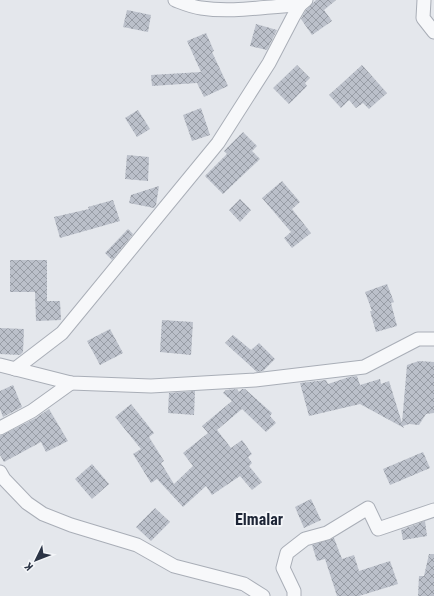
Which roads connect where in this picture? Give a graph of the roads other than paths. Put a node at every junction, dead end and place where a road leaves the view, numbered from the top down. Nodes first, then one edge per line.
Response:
1 (175, 0) edge
2 (424, 0) edge
3 (303, 2) edge
4 (434, 32) edge
5 (434, 339) edge
6 (0, 365) edge
7 (15, 369) junction
8 (71, 383) junction
9 (0, 428) edge
10 (0, 472) edge
11 (434, 510) edge
12 (263, 596) edge
13 (294, 596) edge

1 - 3 street
2 - 4 street
3 - 7 street
5 - 8 street
6 - 7 street
7 - 8 street
8 - 9 street
10 - 12 street
11 - 13 street

